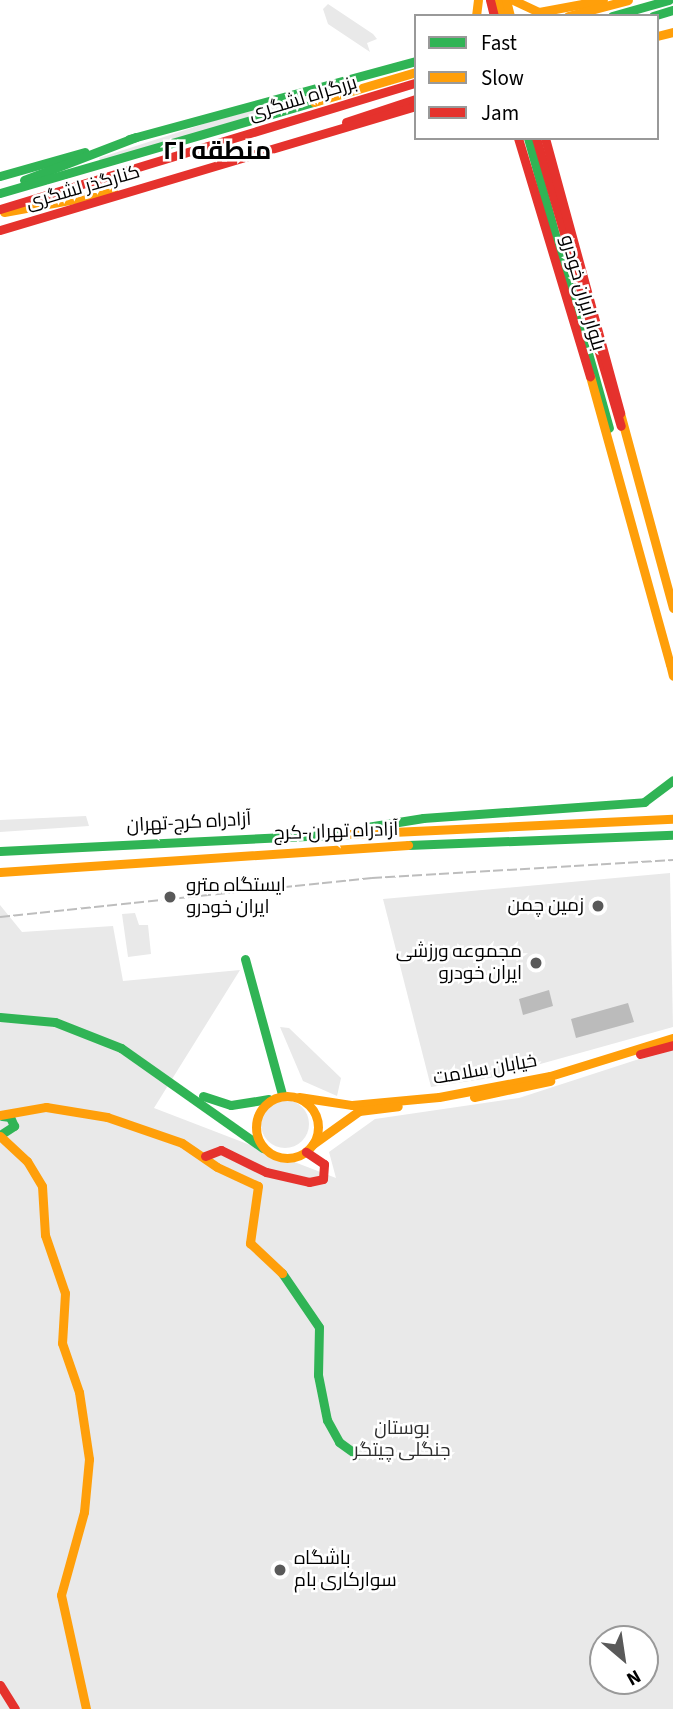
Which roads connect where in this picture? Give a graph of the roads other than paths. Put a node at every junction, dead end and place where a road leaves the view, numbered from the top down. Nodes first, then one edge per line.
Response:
1 (513, 0) edge
2 (603, 0) edge
3 (627, 0) edge
4 (669, 0) edge
5 (575, 14) edge
6 (596, 14) edge
7 (619, 14) edge
8 (414, 60) edge
9 (414, 73) edge
10 (414, 84) edge
11 (414, 100) edge
12 (414, 107) edge
13 (414, 112) edge
14 (136, 137) junction
15 (311, 138) junction
16 (519, 140) edge
17 (529, 140) edge
18 (537, 140) edge
19 (546, 140) edge
20 (0, 176) edge
21 (166, 182) junction
22 (0, 191) edge
23 (0, 211) edge
24 (0, 230) edge
25 (584, 320) junction
26 (632, 454) junction
27 (614, 457) junction
28 (668, 589) junction
29 (649, 594) junction
30 (673, 608) edge
31 (673, 676) edge
32 (673, 780) edge
33 (673, 819) edge
34 (327, 833) junction
35 (673, 835) edge
36 (0, 851) edge
37 (0, 872) edge
38 (245, 959) dead end
39 (0, 1014) edge
40 (673, 1038) edge
41 (673, 1045) edge
42 (282, 1094) junction
43 (299, 1097) junction
44 (269, 1099) junction
45 (28, 1107) junction
46 (0, 1116) edge
47 (13, 1128) junction
48 (0, 1136) edge
49 (263, 1148) junction
50 (310, 1148) junction
51 (15, 1149) junction
52 (205, 1156) junction
53 (357, 1455) dead end
54 (0, 1685) edge
55 (15, 1709) edge
56 (86, 1709) edge

1 - 2 main road
3 - 5 main road
3 - 6 main road
4 - 7 main road
8 - 14 main road, کنارگذر لشگری
9 - 22 main road, بزرگراه لشگری
10 - 23 main road, بزرگراه لشگری
11 - 15 main road
12 - 15 main road, کنارگذر لشگری
13 - 15 main road
14 - 20 main road, کنارگذر لشگری
14 - 22 main road
15 - 21 main road, کنارگذر لشگری
16 - 27 main road, بلوار ایران خودرو
17 - 25 main road, بلوار ایران خودرو
18 - 25 main road, بلوار ایران خودرو
19 - 26 main road, بلوار ایران خودرو
21 - 23 main road
21 - 24 main road, کنارگذر لشگری
25 - 26 main road, بلوار ایران خودرو
25 - 27 main road, بلوار ایران خودرو
26 - 28 main road, بلوار ایران خودرو
27 - 29 main road, بلوار ایران خودرو
28 - 29 main road
28 - 30 main road, بلوار ایران خودرو
29 - 31 main road, بلوار ایران خودرو
32 - 34 main road
33 - 34 main road, آزادراه کرج-تهران
34 - 36 main road, آزادراه کرج-تهران
35 - 37 main road, آزادراه تهران-کرج
38 - 42 main road
39 - 44 main road
39 - 49 main road
40 - 43 main road, خیابان سلامت
41 - 50 main road, خیابان سلامت
42 - 43 main road
42 - 44 main road
43 - 50 main road
44 - 49 main road
45 - 46 main road
45 - 47 main road
45 - 52 main road
46 - 47 main road
47 - 48 main road
47 - 51 main road
48 - 51 main road
49 - 50 main road
50 - 52 main road
51 - 56 main road
52 - 53 main road
54 - 55 main road

